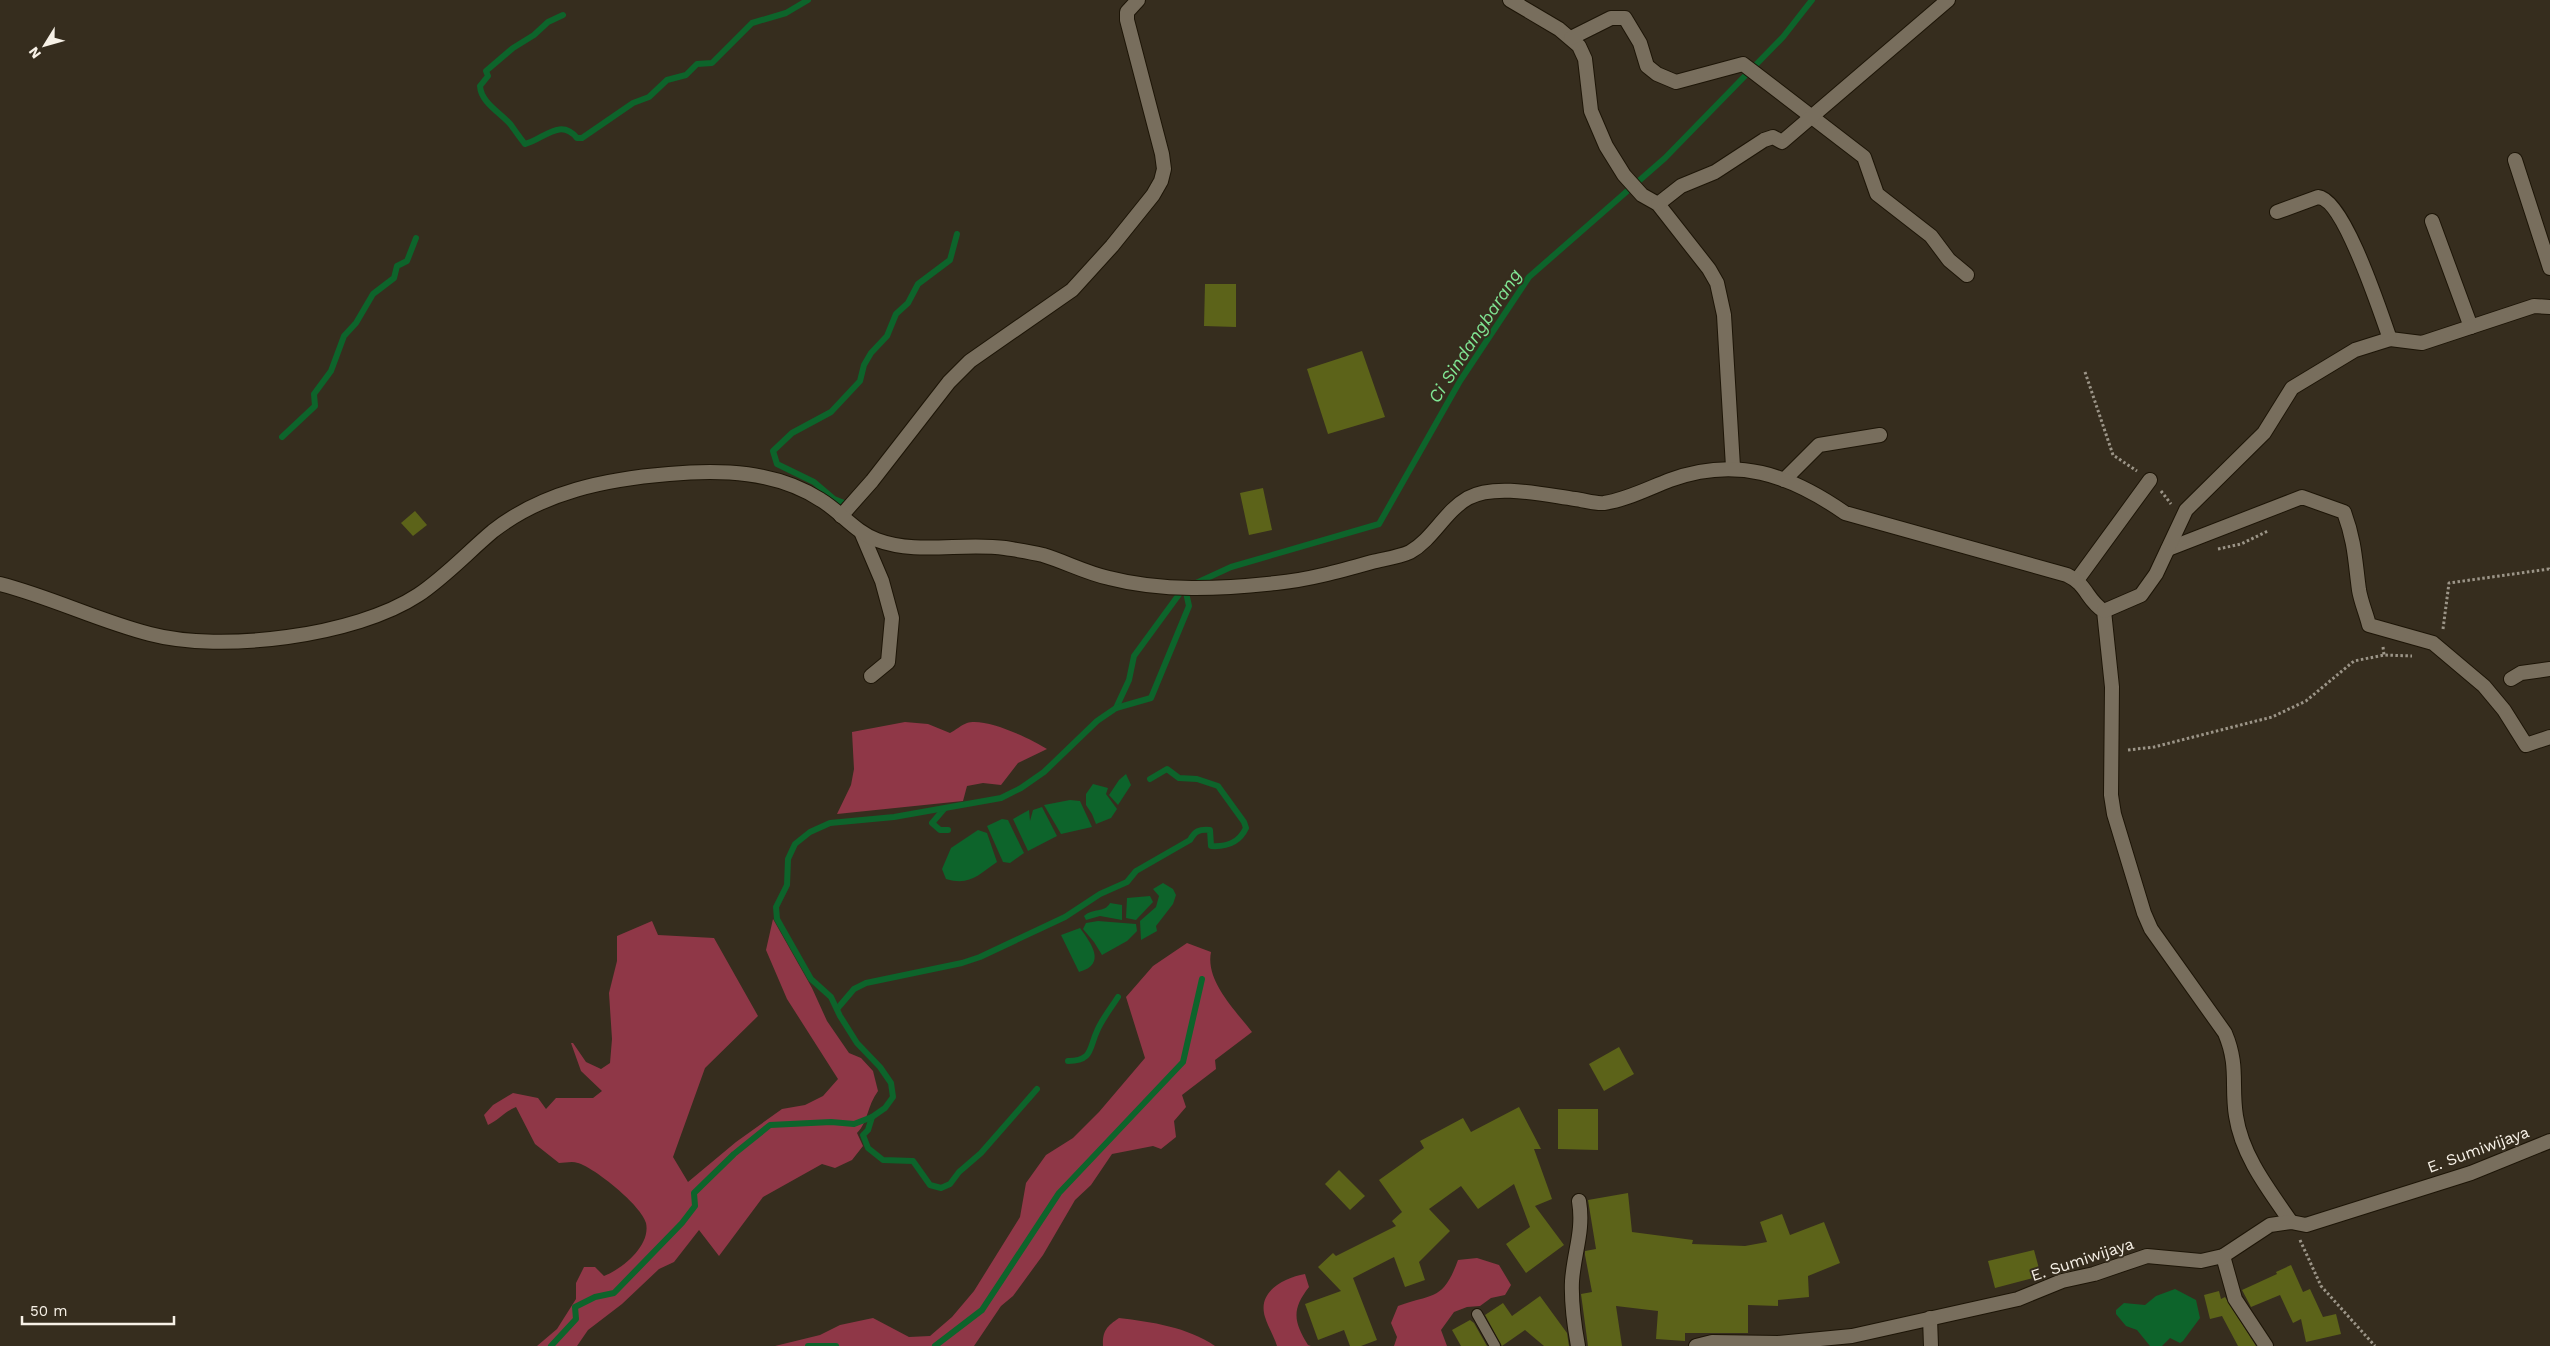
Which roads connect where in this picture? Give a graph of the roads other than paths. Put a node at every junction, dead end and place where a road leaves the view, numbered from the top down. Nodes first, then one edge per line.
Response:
1 (1138, 0) edge
2 (1510, 0) edge
3 (1948, 0) edge
4 (1571, 38) junction
5 (1811, 117) junction
6 (2515, 160) dead end
7 (1658, 204) junction
8 (2277, 212) dead end
9 (2432, 221) dead end
10 (2550, 268) edge
11 (1967, 275) dead end
12 (2550, 307) edge
13 (2471, 326) junction
14 (2390, 339) junction
15 (1880, 435) dead end
16 (1733, 467) junction
17 (1784, 480) junction
18 (2150, 480) road end
19 (841, 516) junction
20 (862, 534) junction
21 (2168, 549) junction
22 (2077, 580) junction
23 (0, 584) edge
24 (2104, 611) junction
25 (2550, 669) edge
26 (871, 676) dead end
27 (2510, 679) dead end
28 (2550, 737) edge
29 (2550, 1141) edge
30 (1579, 1201) dead end
31 (2291, 1222) junction
32 (2223, 1256) junction
33 (1477, 1314) dead end
34 (1930, 1318) junction
35 (1495, 1346) edge
36 (1578, 1346) edge
37 (1696, 1346) edge
38 (1931, 1346) edge
39 (2266, 1346) edge

1 - 19 street
2 - 4 street
3 - 5 street
4 - 5 street
4 - 7 street
5 - 7 street
5 - 11 street
6 - 10 street
7 - 16 street
8 - 14 street
9 - 13 street
12 - 13 street
13 - 14 street
14 - 21 street
15 - 17 street
16 - 17 street
16 - 20 street
17 - 22 street
18 - 22 street
19 - 20 street
19 - 23 street
20 - 26 street
21 - 24 street
21 - 28 street
22 - 24 street
24 - 31 street
25 - 27 street
29 - 31 street, E. Sumiwijaya
30 - 36 street
31 - 32 street, E. Sumiwijaya
32 - 34 street, E. Sumiwijaya
32 - 39 street
33 - 35 lane
34 - 37 street, E. Sumiwijaya
34 - 38 street

